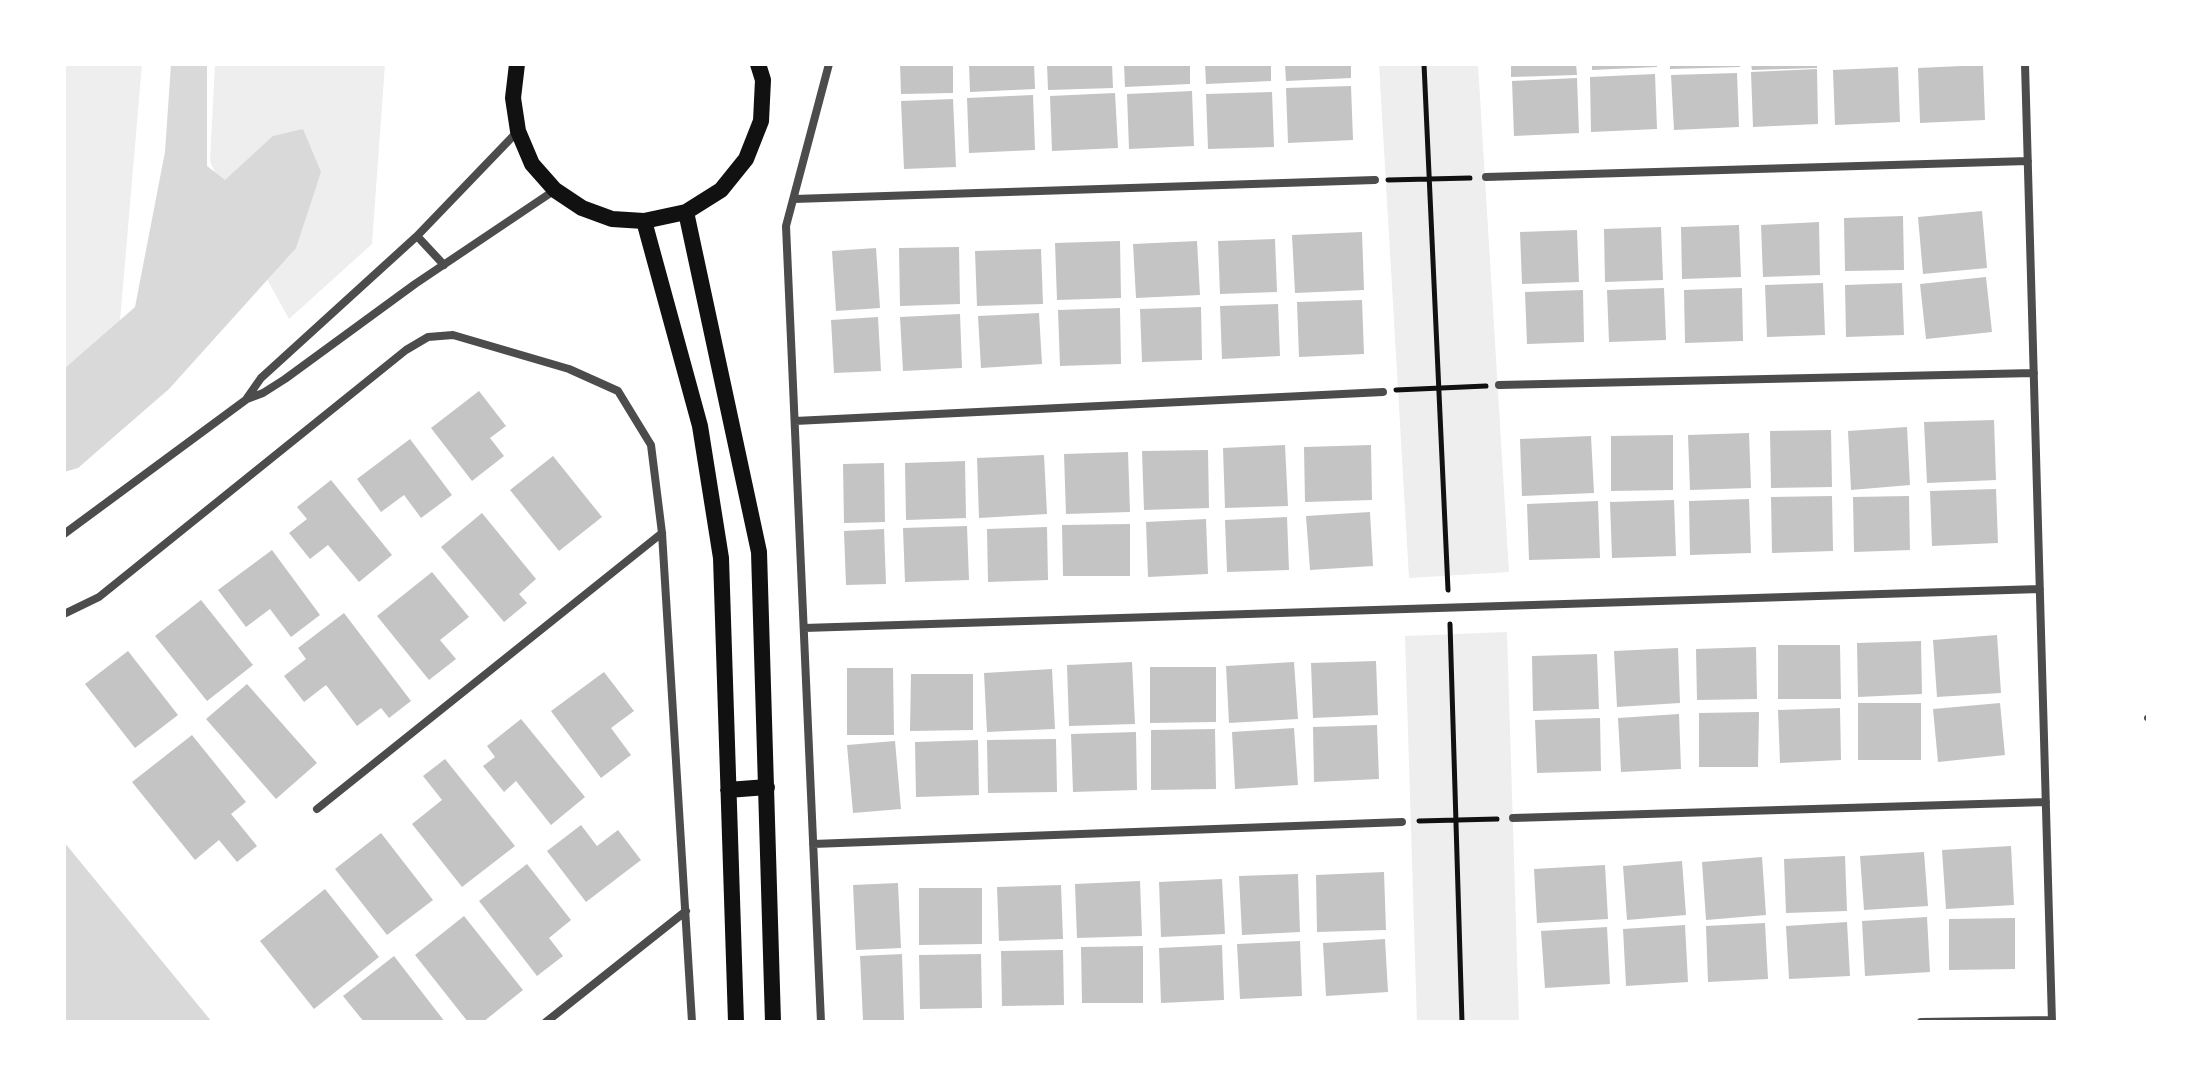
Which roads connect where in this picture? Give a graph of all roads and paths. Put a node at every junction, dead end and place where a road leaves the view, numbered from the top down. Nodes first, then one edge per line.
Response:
1 (517, 64) edge
2 (758, 64) edge
3 (829, 64) edge
4 (1424, 64) edge
5 (2025, 64) edge
6 (518, 131) junction
7 (2028, 161) junction
8 (1486, 177) joint
9 (1375, 180) joint
10 (1430, 180) junction
11 (555, 190) junction
12 (794, 199) junction
13 (686, 212) junction
14 (644, 221) junction
15 (417, 236) junction
16 (444, 265) junction
17 (2034, 373) junction
18 (1499, 385) joint
19 (1439, 387) junction
20 (1383, 392) joint
21 (247, 399) junction
22 (795, 421) junction
23 (662, 533) junction
24 (64, 534) edge
25 (2040, 589) junction
26 (1449, 607) junction
27 (64, 614) edge
28 (804, 628) junction
29 (767, 787) junction
30 (728, 790) junction
31 (2046, 802) junction
32 (317, 809) dead end
33 (1513, 818) joint
34 (1456, 819) junction
35 (1402, 822) joint
36 (813, 844) junction
37 (686, 911) junction
38 (2052, 1021) edge
39 (546, 1022) edge
40 (692, 1022) edge
41 (736, 1022) edge
42 (773, 1022) edge
43 (821, 1022) edge
44 (1462, 1022) edge
45 (1921, 1022) edge

1 - 6 main road
2 - 13 main road
3 - 12 street
4 - 10 path
5 - 7 street
6 - 11 main road
6 - 15 street
7 - 8 street
7 - 17 street
8 - 10 path
9 - 10 path
9 - 12 street
10 - 19 path
11 - 14 main road
11 - 16 street
12 - 22 street
13 - 14 main road
13 - 29 main road
14 - 30 main road
15 - 16 street
15 - 21 street
16 - 21 street
17 - 18 street
17 - 25 street
18 - 19 path
19 - 20 path
19 - 26 path
20 - 22 street
21 - 24 street
22 - 28 street
23 - 27 street
23 - 32 street
23 - 37 street
25 - 26 street
25 - 31 street
26 - 28 street
26 - 34 path
28 - 36 street
29 - 30 main road
29 - 42 main road
30 - 41 main road
31 - 33 street
31 - 38 street
33 - 34 path
34 - 35 path
34 - 44 path
35 - 36 street
36 - 43 street
37 - 39 street
37 - 40 street
38 - 45 street

